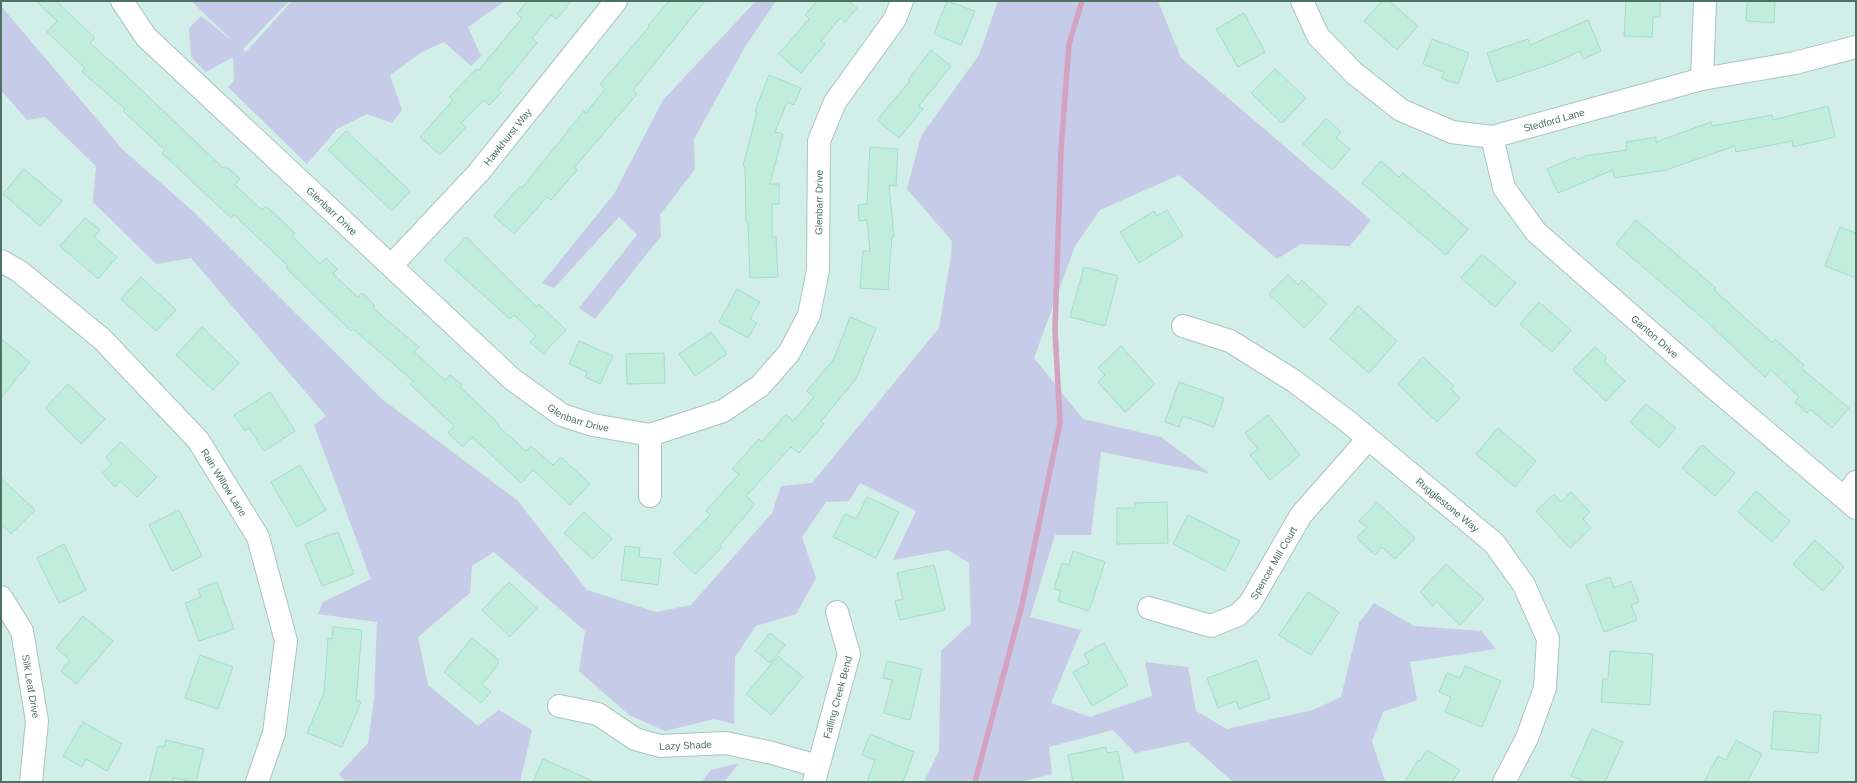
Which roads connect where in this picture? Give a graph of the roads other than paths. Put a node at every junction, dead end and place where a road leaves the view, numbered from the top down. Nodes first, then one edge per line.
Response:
1 (122, 1) edge
2 (616, 1) edge
3 (902, 1) edge
4 (1302, 1) edge
5 (1705, 1) edge
6 (1856, 47) edge
7 (1702, 79) junction
8 (1492, 137) junction
9 (1, 261) edge
10 (391, 266) junction
11 (1183, 326) dead end
12 (650, 435) junction
13 (1368, 439) junction
14 (650, 496) dead end
15 (1852, 496) edge
16 (1, 597) edge
17 (1149, 608) dead end
18 (837, 612) dead end
19 (559, 706) dead end
20 (816, 774) edge
21 (31, 782) edge
22 (257, 782) edge
23 (1504, 782) edge

1 - 10 street, Glenbarr Drive
2 - 10 street, Hawkhurst Way
3 - 12 street, Glenbarr Drive
4 - 8 street, Stedford Lane
5 - 7 street
6 - 7 street, Stedford Lane
7 - 8 street, Stedford Lane
8 - 15 street, Ganton Drive
9 - 22 street, Rain Willow Lane
10 - 12 street, Glenbarr Drive
11 - 13 street, Rugglestone Way
12 - 14 street
13 - 17 street, Spencer Mill Court
13 - 23 street, Rugglestone Way
16 - 21 street, Silk Leaf Drive
18 - 20 street, Falling Creek Bend
19 - 20 street, Lazy Shade

